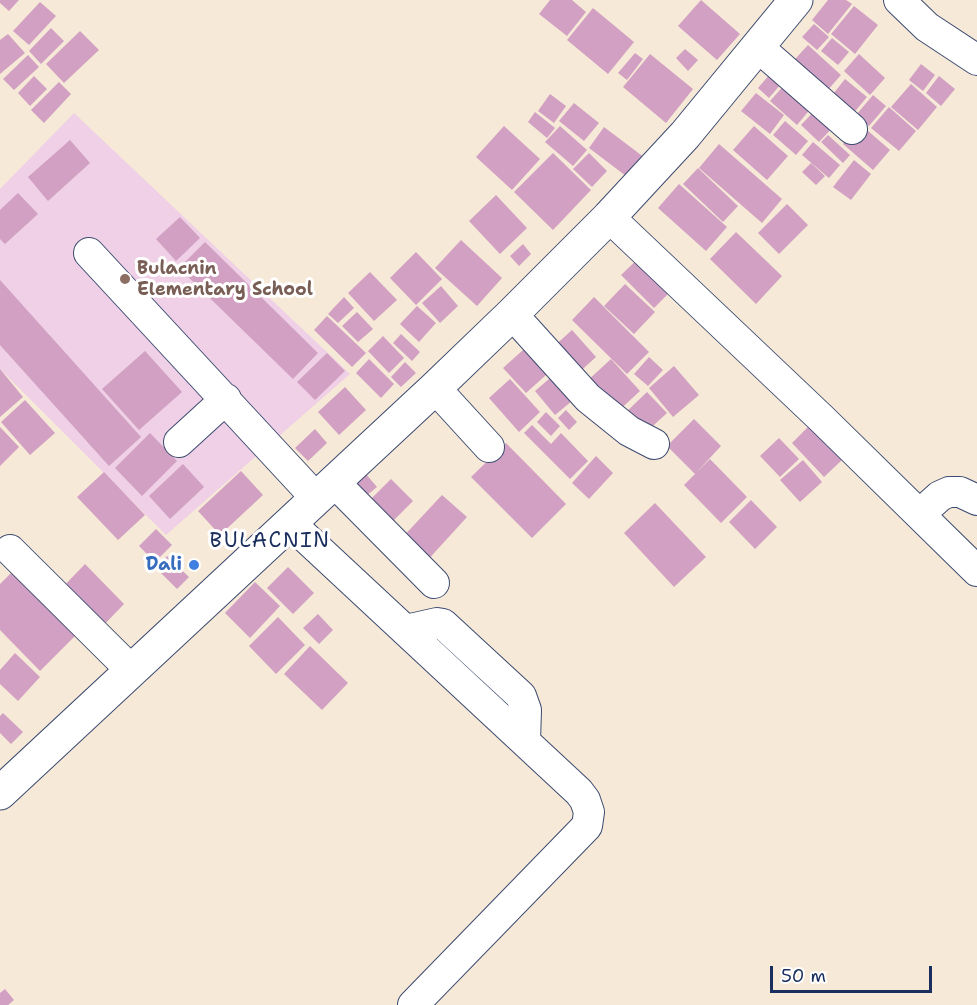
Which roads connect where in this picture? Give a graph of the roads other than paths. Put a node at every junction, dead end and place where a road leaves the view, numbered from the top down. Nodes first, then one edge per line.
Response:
1 (796, 0) edge
2 (899, 0) edge
3 (758, 47) junction
4 (977, 60) edge
5 (852, 129) dead end
6 (609, 217) junction
7 (89, 253) dead end
8 (512, 314) junction
9 (435, 388) junction
10 (226, 399) junction
11 (179, 442) dead end
12 (654, 444) dead end
13 (489, 447) dead end
14 (325, 490) junction
15 (977, 500) edge
16 (920, 514) junction
17 (290, 523) junction
18 (10, 550) dead end
19 (977, 571) edge
20 (434, 583) dead end
21 (132, 671) junction
22 (0, 793) edge
23 (413, 1005) edge

1 - 3 main road
2 - 4 street
3 - 5 street
3 - 6 main road
6 - 8 main road
6 - 16 street
7 - 10 street
8 - 9 main road
8 - 12 street
9 - 13 street
9 - 14 main road
10 - 11 street
10 - 14 street
14 - 17 main road
14 - 20 street
15 - 16 street
16 - 19 street
17 - 21 main road
17 - 23 street
18 - 21 street
21 - 22 main road

